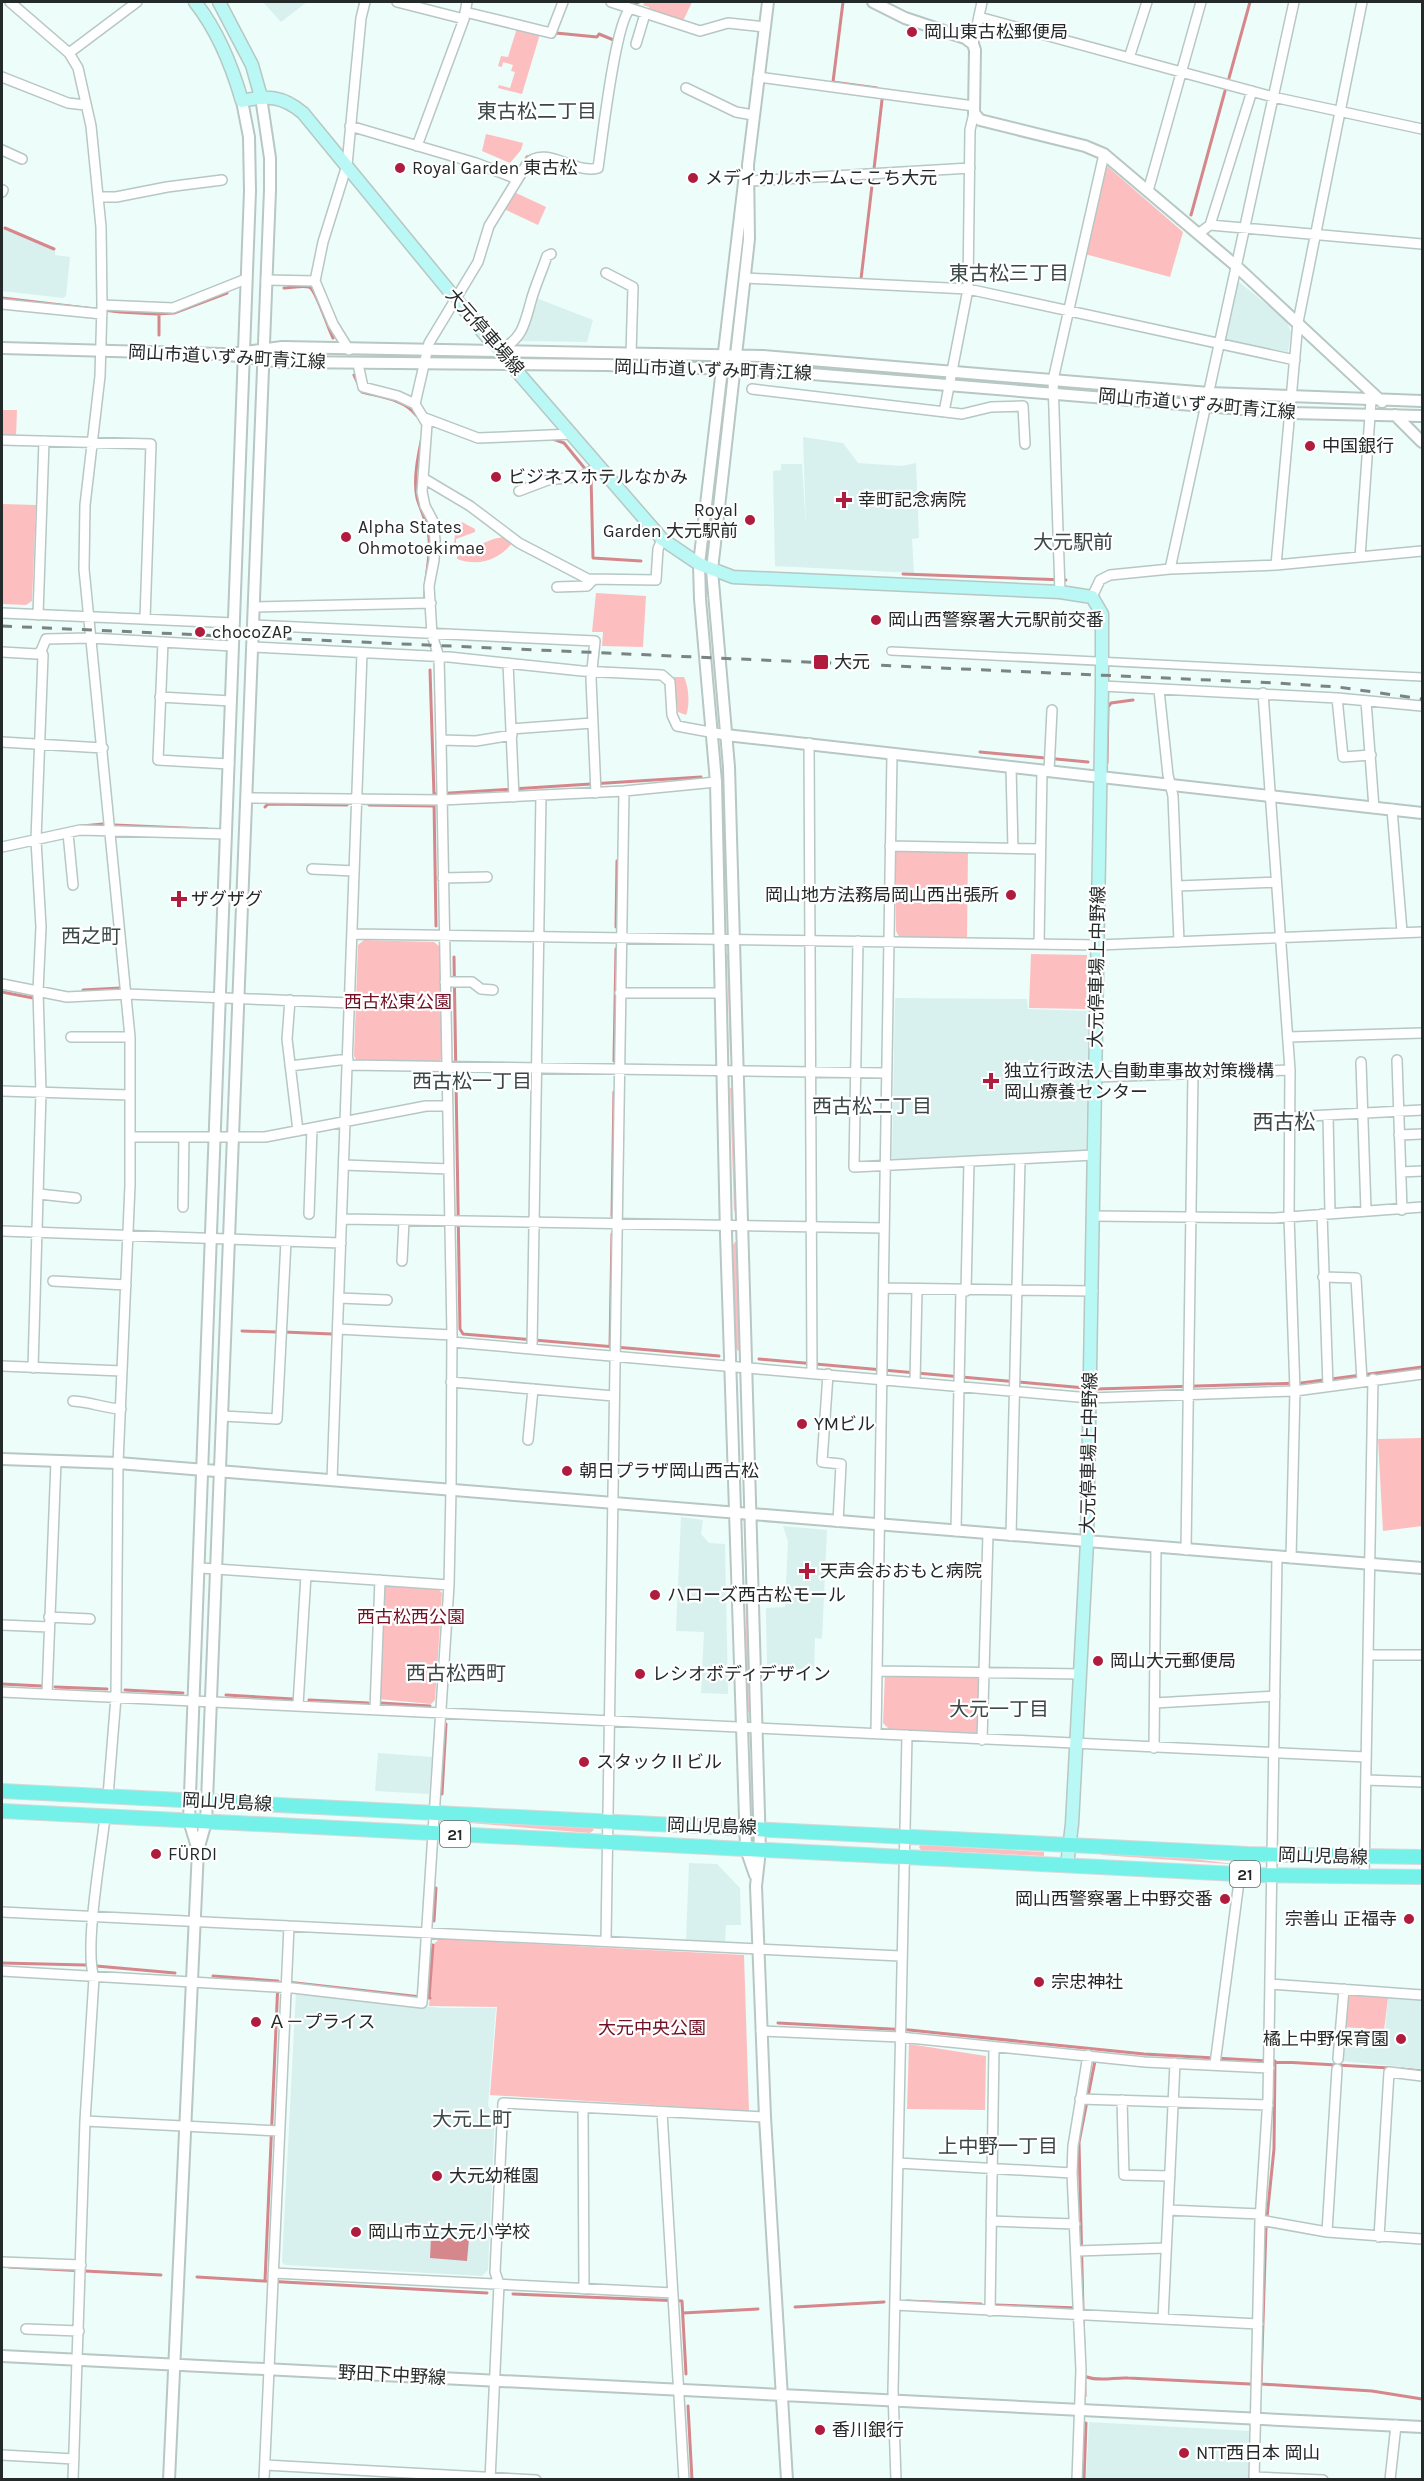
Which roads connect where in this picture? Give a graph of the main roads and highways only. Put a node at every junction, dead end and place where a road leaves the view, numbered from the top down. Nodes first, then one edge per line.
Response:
1 (195, 2) edge
2 (219, 2) edge
3 (261, 97) junction
4 (1092, 597) joint
5 (2, 1791) edge
6 (2, 1811) edge
7 (1069, 1844) junction
8 (1422, 1857) edge
9 (1067, 1865) junction
10 (1422, 1877) edge

1 - 3 main road, 大元停車場線
2 - 3 main road
3 - 4 main road, 大元停車場線
4 - 7 main road, 大元停車場上中野線
5 - 7 main road, 岡山児島線 / 21
6 - 9 main road, 岡山児島線 / 21
7 - 8 main road, 岡山児島線 / 21
7 - 9 main road, 大元停車場上中野線
9 - 10 main road, 岡山児島線 / 21

